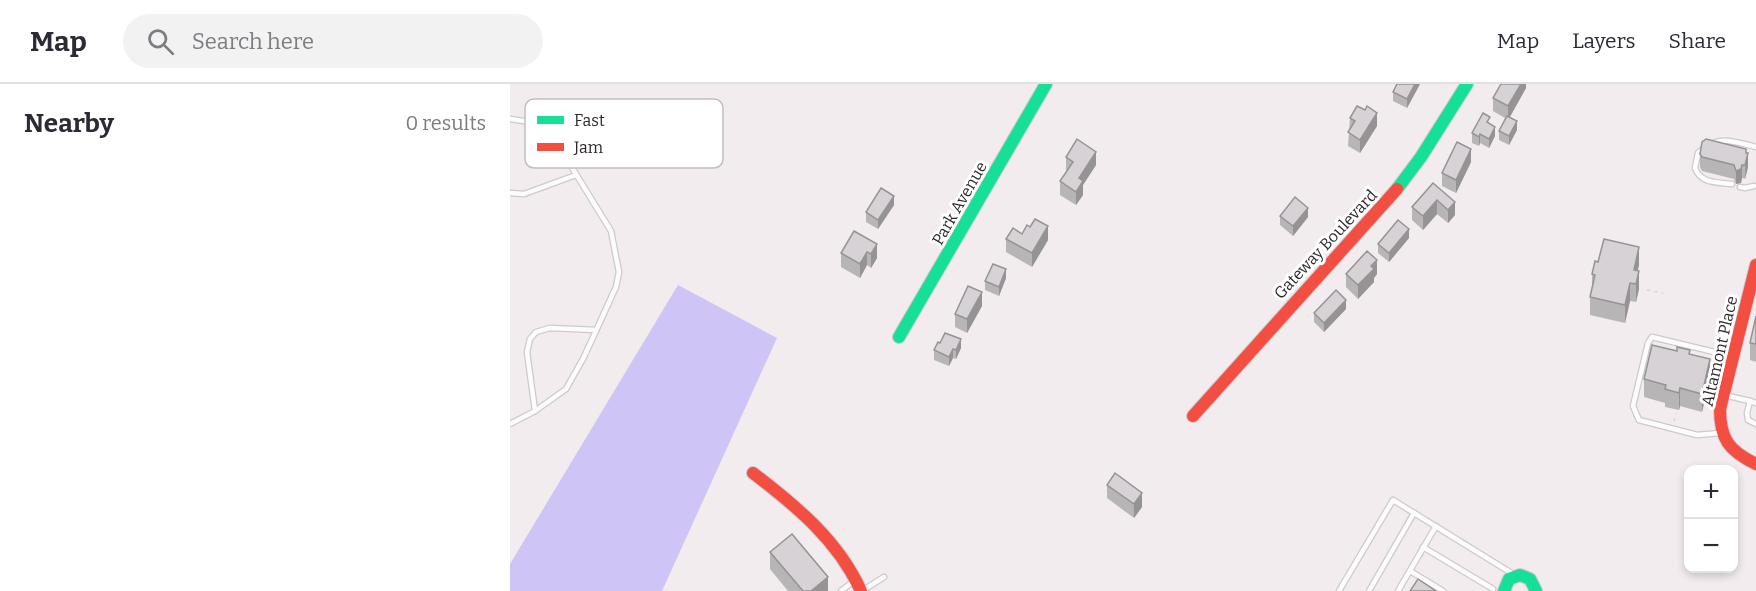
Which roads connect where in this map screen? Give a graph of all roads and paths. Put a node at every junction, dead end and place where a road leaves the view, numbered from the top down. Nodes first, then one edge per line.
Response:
1 (1046, 84) edge
2 (1467, 84) edge
3 (510, 119) edge
4 (525, 121) edge
5 (1756, 147) edge
6 (572, 168) edge
7 (576, 175) junction
8 (1756, 177) edge
9 (1732, 184) dead end
10 (1755, 186) edge
11 (1740, 187) dead end
12 (510, 193) edge
13 (1756, 265) edge
14 (1753, 289) edge
15 (1647, 290) dead end
16 (1663, 293) dead end
17 (596, 330) junction
18 (899, 337) dead end
19 (1733, 357) junction
20 (1724, 395) junction
21 (1753, 402) edge
22 (535, 411) junction
23 (1193, 416) dead end
24 (510, 424) edge
25 (1756, 424) edge
26 (1723, 433) junction
27 (1756, 464) edge
28 (753, 473) dead end
29 (1414, 513) junction
30 (1436, 526) junction
31 (1423, 547) junction
32 (1410, 571) junction
33 (1515, 575) junction
34 (884, 577) dead end
35 (857, 578) junction
36 (1498, 590) edge
37 (841, 591) edge
38 (862, 591) edge
39 (1339, 591) edge
40 (1369, 591) edge
41 (1398, 591) edge
42 (1443, 591) edge
43 (1536, 591) edge

1 - 18 street, Park Avenue
2 - 23 street, Gateway Boulevard
3 - 4 lane
5 - 9 lane
6 - 7 lane
7 - 12 lane
7 - 17 lane
8 - 10 lane
10 - 11 lane
13 - 14 street, Altamont Place
14 - 19 street, Altamont Place
15 - 16 path
17 - 22 lane
17 - 22 lane
19 - 20 street, Altamont Place
19 - 26 lane
20 - 21 lane
20 - 26 street, Altamont Place
21 - 25 lane
22 - 24 lane
26 - 27 street
28 - 35 street
29 - 30 lane
29 - 39 lane
29 - 40 lane
30 - 31 lane
30 - 33 lane
31 - 32 lane
31 - 36 lane
32 - 41 lane
32 - 42 lane
33 - 36 street
33 - 43 street
34 - 38 lane
35 - 37 lane
35 - 38 street

